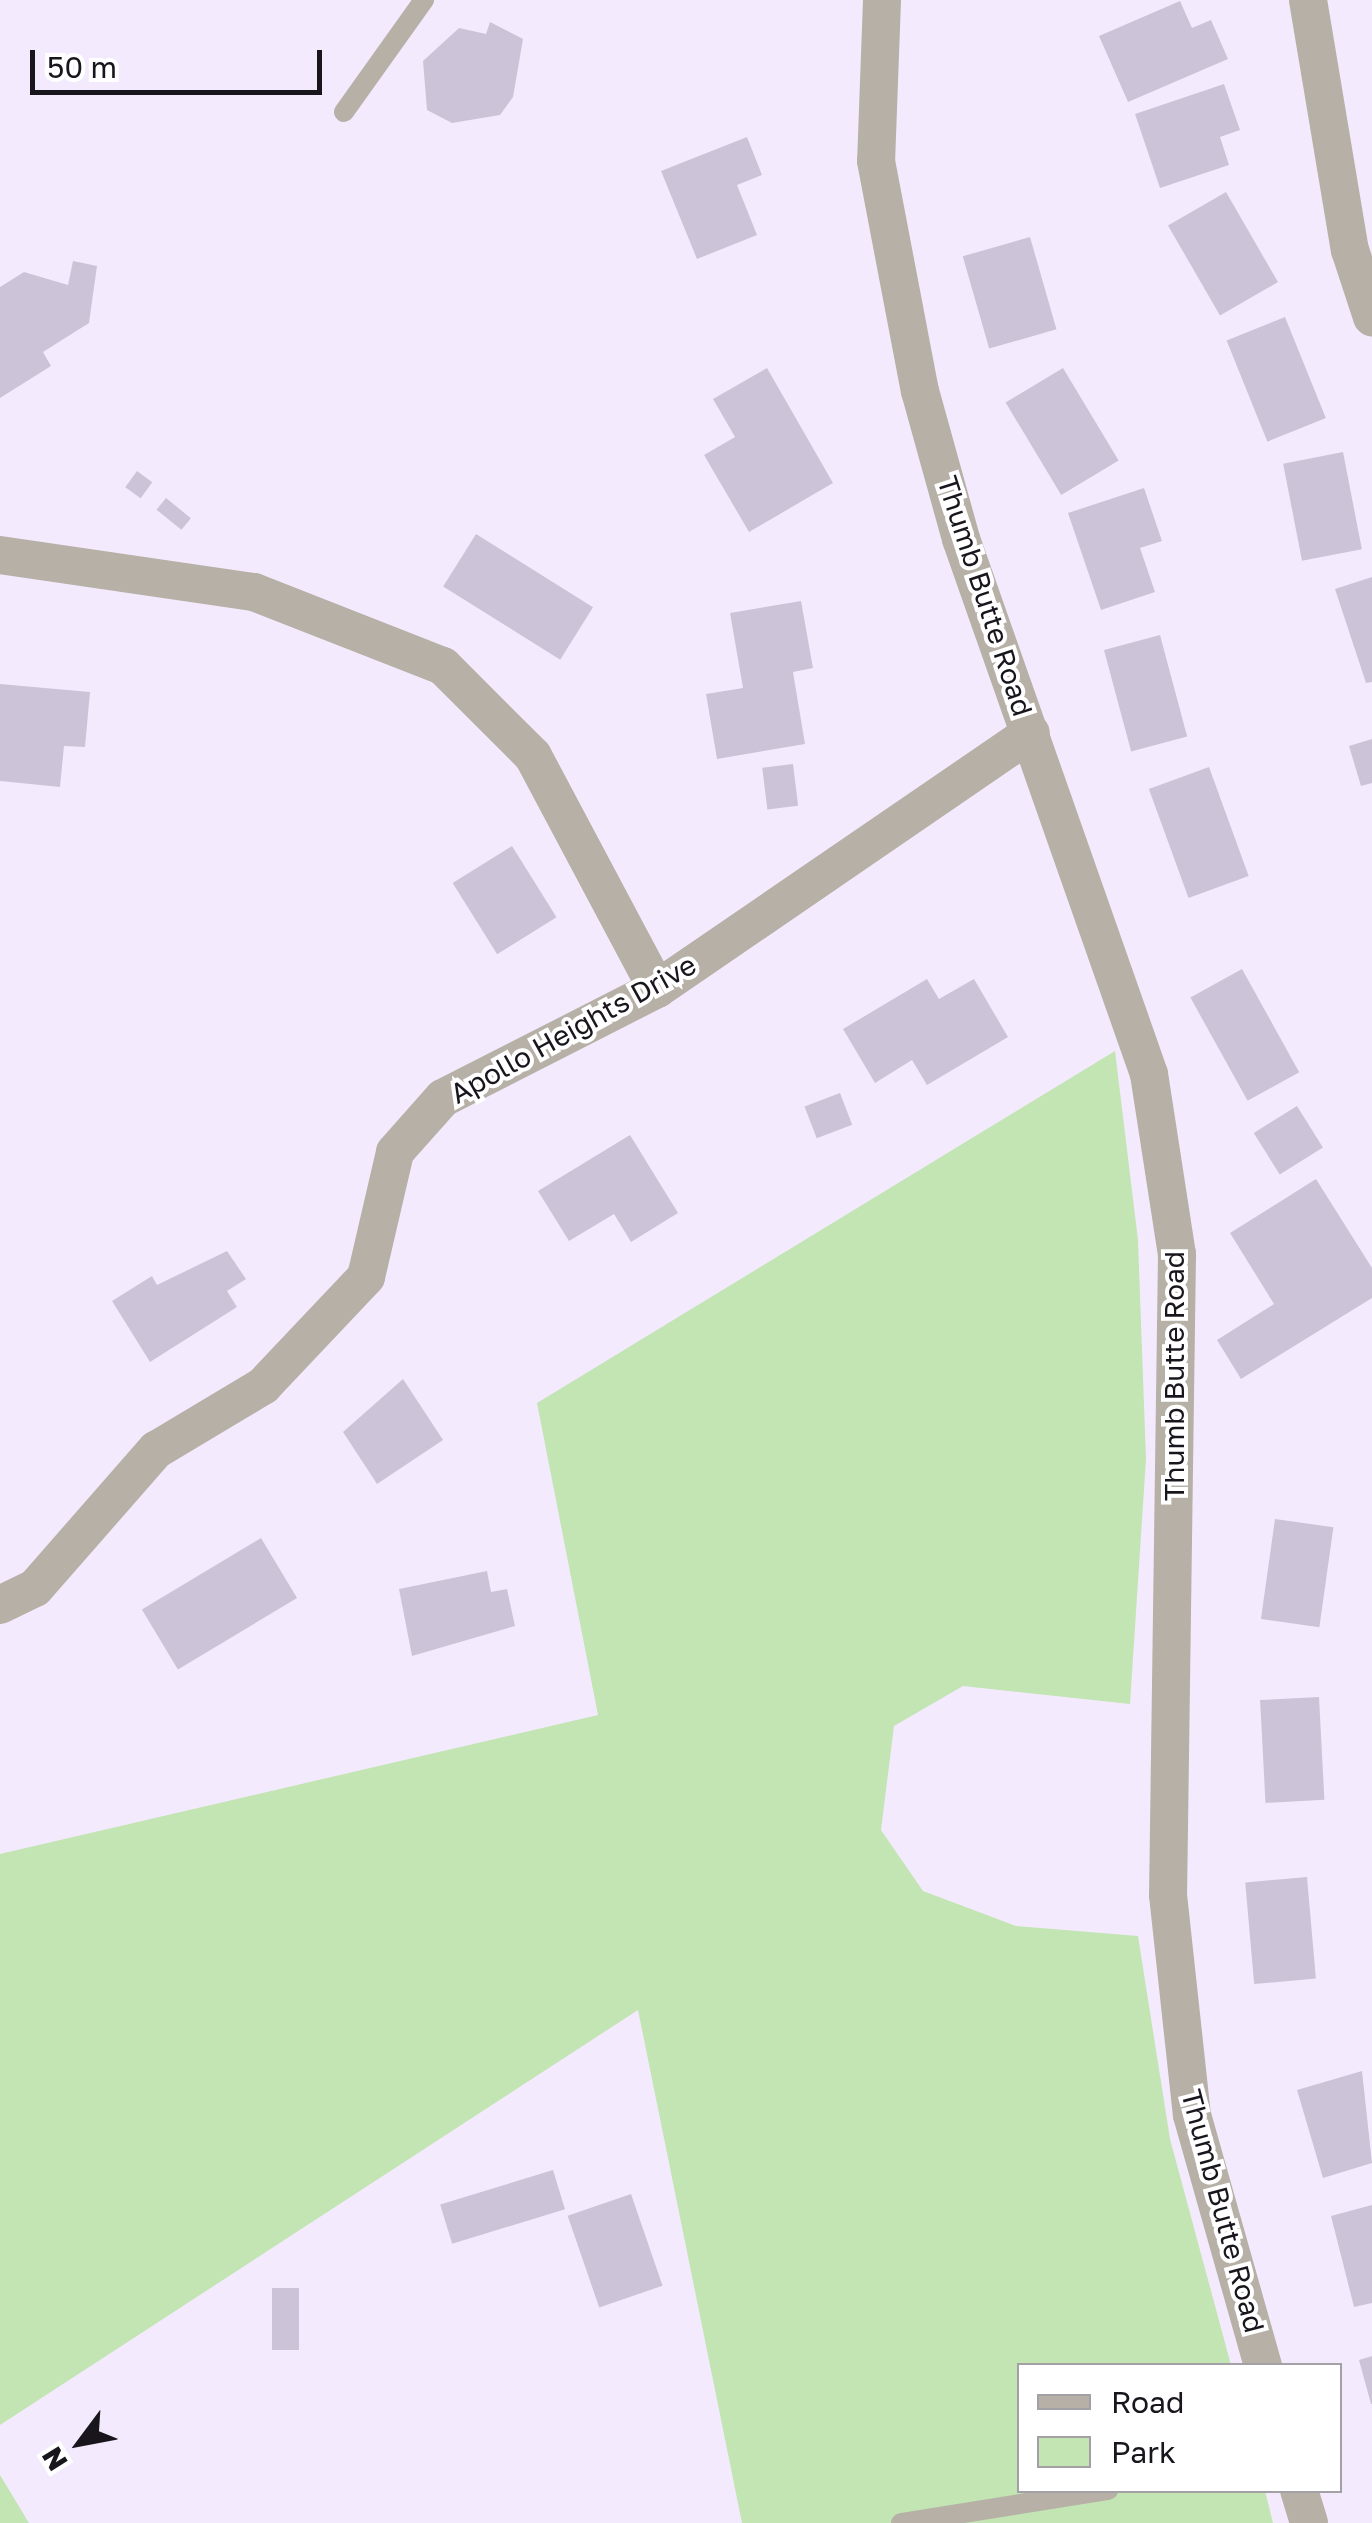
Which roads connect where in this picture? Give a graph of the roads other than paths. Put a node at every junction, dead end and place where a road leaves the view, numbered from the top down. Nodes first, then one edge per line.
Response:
1 (424, 0) edge
2 (882, 0) edge
3 (1308, 0) edge
4 (344, 112) dead end
5 (1372, 317) edge
6 (0, 555) edge
7 (1030, 733) junction
8 (657, 989) junction
9 (0, 1605) edge
10 (1263, 2363) edge
11 (1089, 2493) edge
12 (1300, 2493) edge
13 (901, 2523) edge
14 (1309, 2523) edge

1 - 4 lane
2 - 7 street, Thumb Butte Road
3 - 5 street
6 - 8 street
7 - 8 street, Apollo Heights Drive
7 - 10 street, Thumb Butte Road
8 - 9 street, Apollo Heights Drive
11 - 13 lane
12 - 14 street

